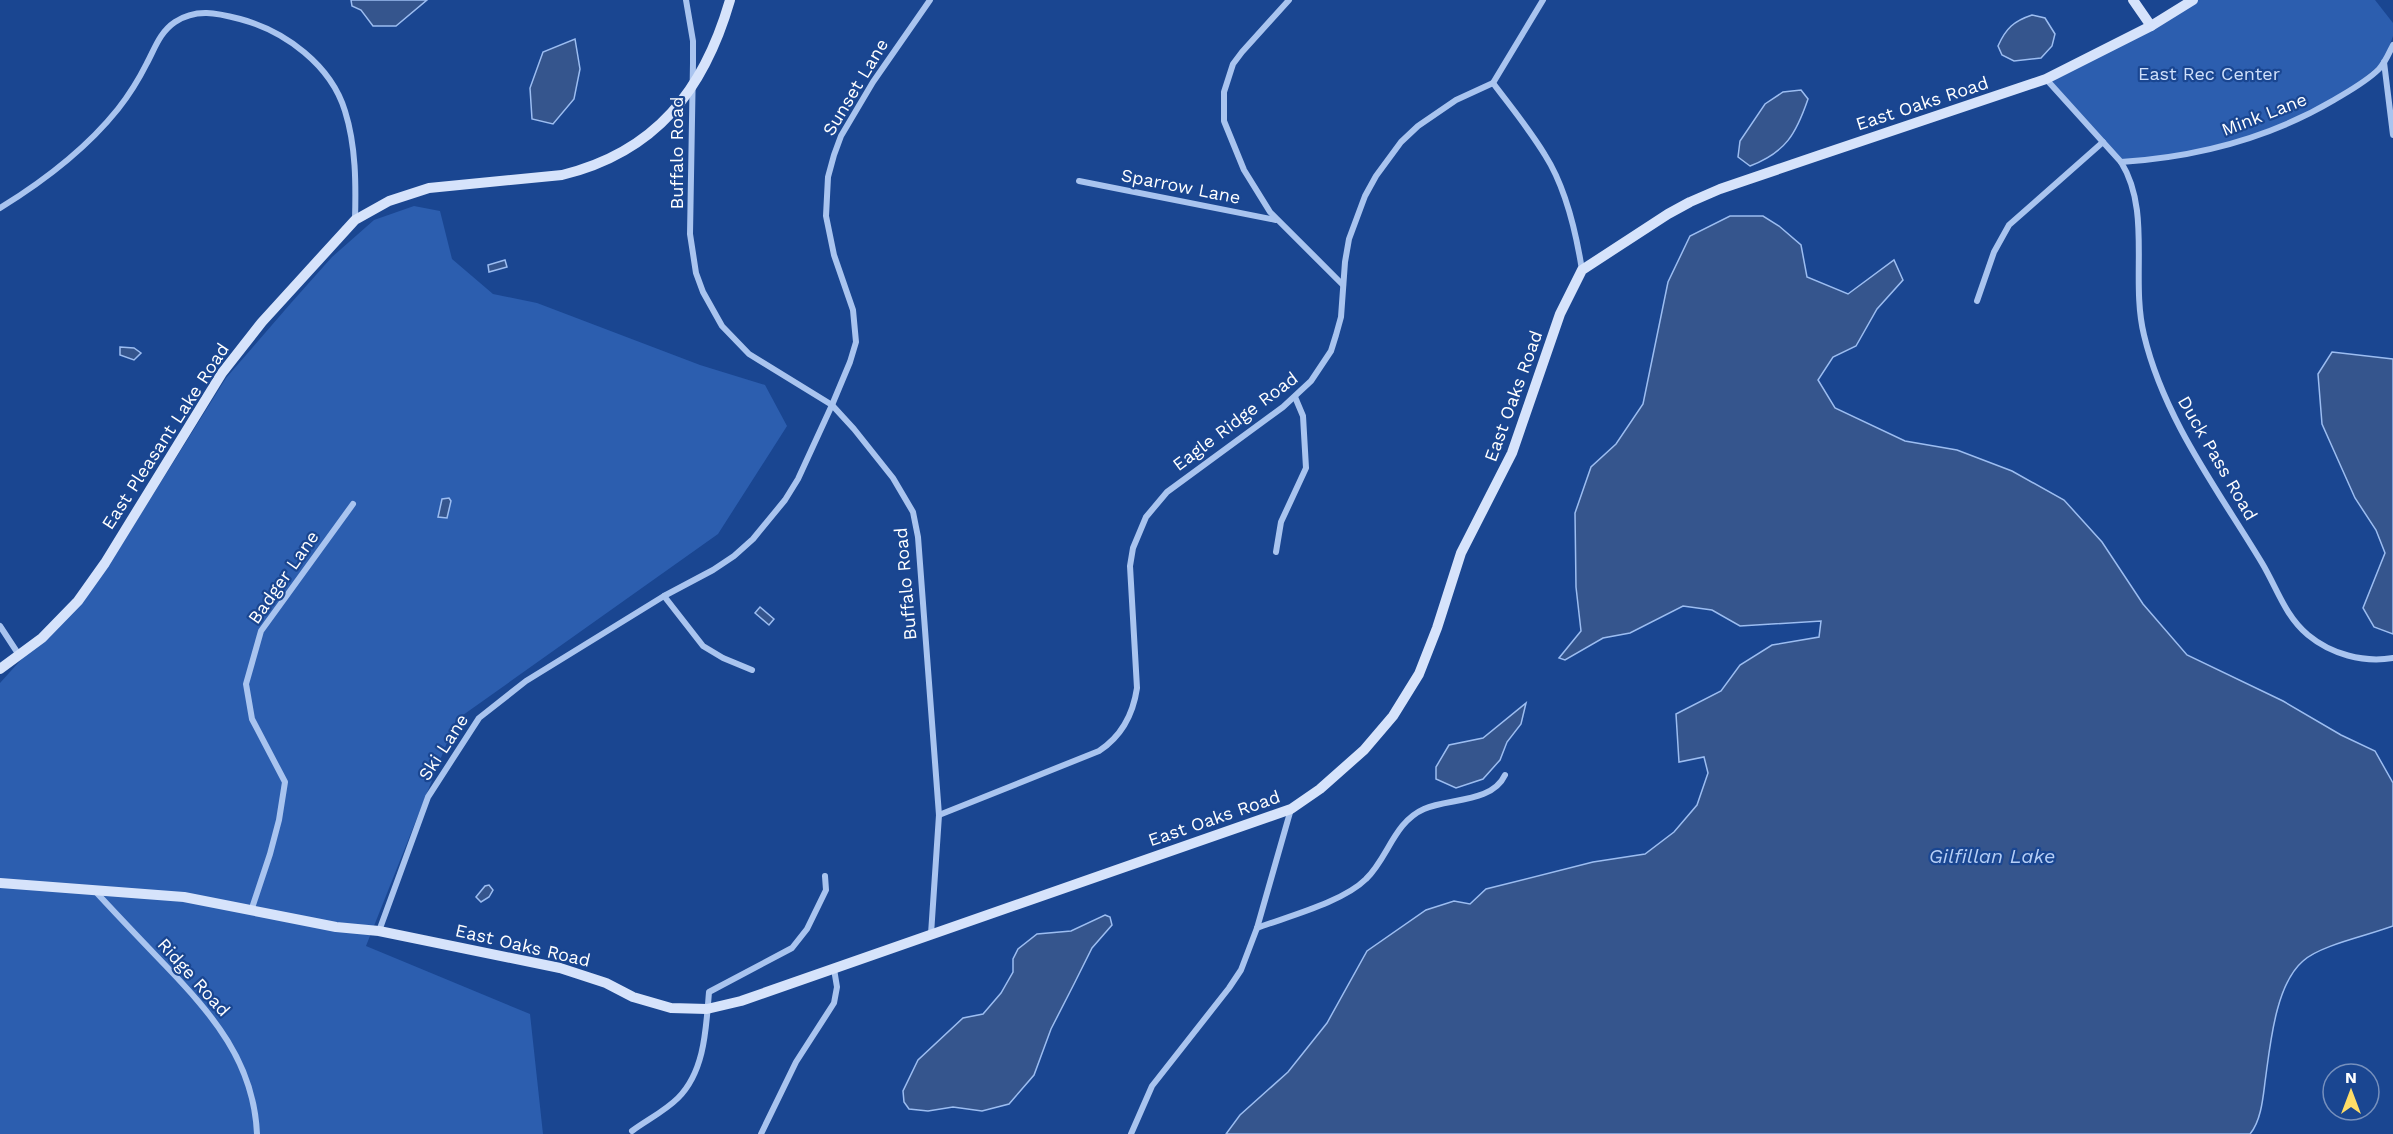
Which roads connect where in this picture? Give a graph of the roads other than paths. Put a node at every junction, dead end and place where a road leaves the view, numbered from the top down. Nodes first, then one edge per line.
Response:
1 (686, 0) edge
2 (729, 0) edge
3 (930, 0) edge
4 (1289, 0) edge
5 (1544, 0) edge
6 (2133, 0) edge
7 (2193, 0) edge
8 (2151, 26) junction
9 (2393, 45) edge
10 (2384, 61) junction
11 (2046, 79) junction
12 (1493, 83) junction
13 (692, 86) junction
14 (2390, 93) edge
15 (2393, 135) edge
16 (2103, 142) junction
17 (2121, 162) junction
18 (1079, 181) dead end
19 (0, 208) edge
20 (355, 220) junction
21 (1276, 220) junction
22 (1581, 270) junction
23 (1343, 285) junction
24 (1977, 301) dead end
25 (1295, 397) junction
26 (832, 405) junction
27 (353, 504) dead end
28 (1275, 552) dead end
29 (663, 596) junction
30 (0, 626) edge
31 (19, 655) junction
32 (2393, 658) edge
33 (0, 669) edge
34 (752, 670) dead end
35 (1505, 775) dead end
36 (1291, 809) junction
37 (939, 815) junction
38 (825, 876) dead end
39 (0, 883) edge
40 (93, 890) junction
41 (251, 911) junction
42 (1257, 928) junction
43 (379, 931) junction
44 (931, 934) junction
45 (834, 969) junction
46 (707, 1009) junction
47 (632, 1131) dead end
48 (257, 1134) edge
49 (760, 1134) edge
50 (1131, 1134) edge

1 - 13 street, Buffalo Road
2 - 13 street, East Pleasant Lake Road
3 - 26 street, Sunset Lane
4 - 21 street
5 - 12 street
6 - 8 street
7 - 8 street, East Oaks Road
8 - 11 street, East Oaks Road
9 - 10 street, Mink Lane
10 - 14 street
10 - 17 street, Mink Lane
11 - 16 street, Duck Pass Road
11 - 22 street, East Oaks Road
12 - 22 street
12 - 23 street, Eagle Ridge Road
13 - 20 street, East Pleasant Lake Road
13 - 26 street, Buffalo Road
14 - 15 street
16 - 17 street, Duck Pass Road
16 - 24 street
17 - 32 street, Duck Pass Road
18 - 21 street, Sparrow Lane
19 - 20 street
20 - 31 street, East Pleasant Lake Road
21 - 23 street
22 - 36 street, East Oaks Road
23 - 25 street, Eagle Ridge Road
25 - 28 street
25 - 37 street, Eagle Ridge Road
26 - 29 street, Ski Lane
26 - 37 street, Buffalo Road
27 - 41 street, Badger Lane
29 - 34 street
29 - 43 street, Ski Lane
30 - 31 street
31 - 33 street, East Pleasant Lake Road
35 - 42 street
36 - 42 street
36 - 44 street, East Oaks Road
37 - 44 street, Buffalo Road
38 - 46 street
39 - 40 street, East Oaks Road
40 - 41 street, East Oaks Road
40 - 48 street, Ridge Road
41 - 43 street, East Oaks Road
42 - 50 street
43 - 46 street, East Oaks Road
44 - 45 street, East Oaks Road
45 - 46 street, East Oaks Road
45 - 49 street
46 - 47 street

